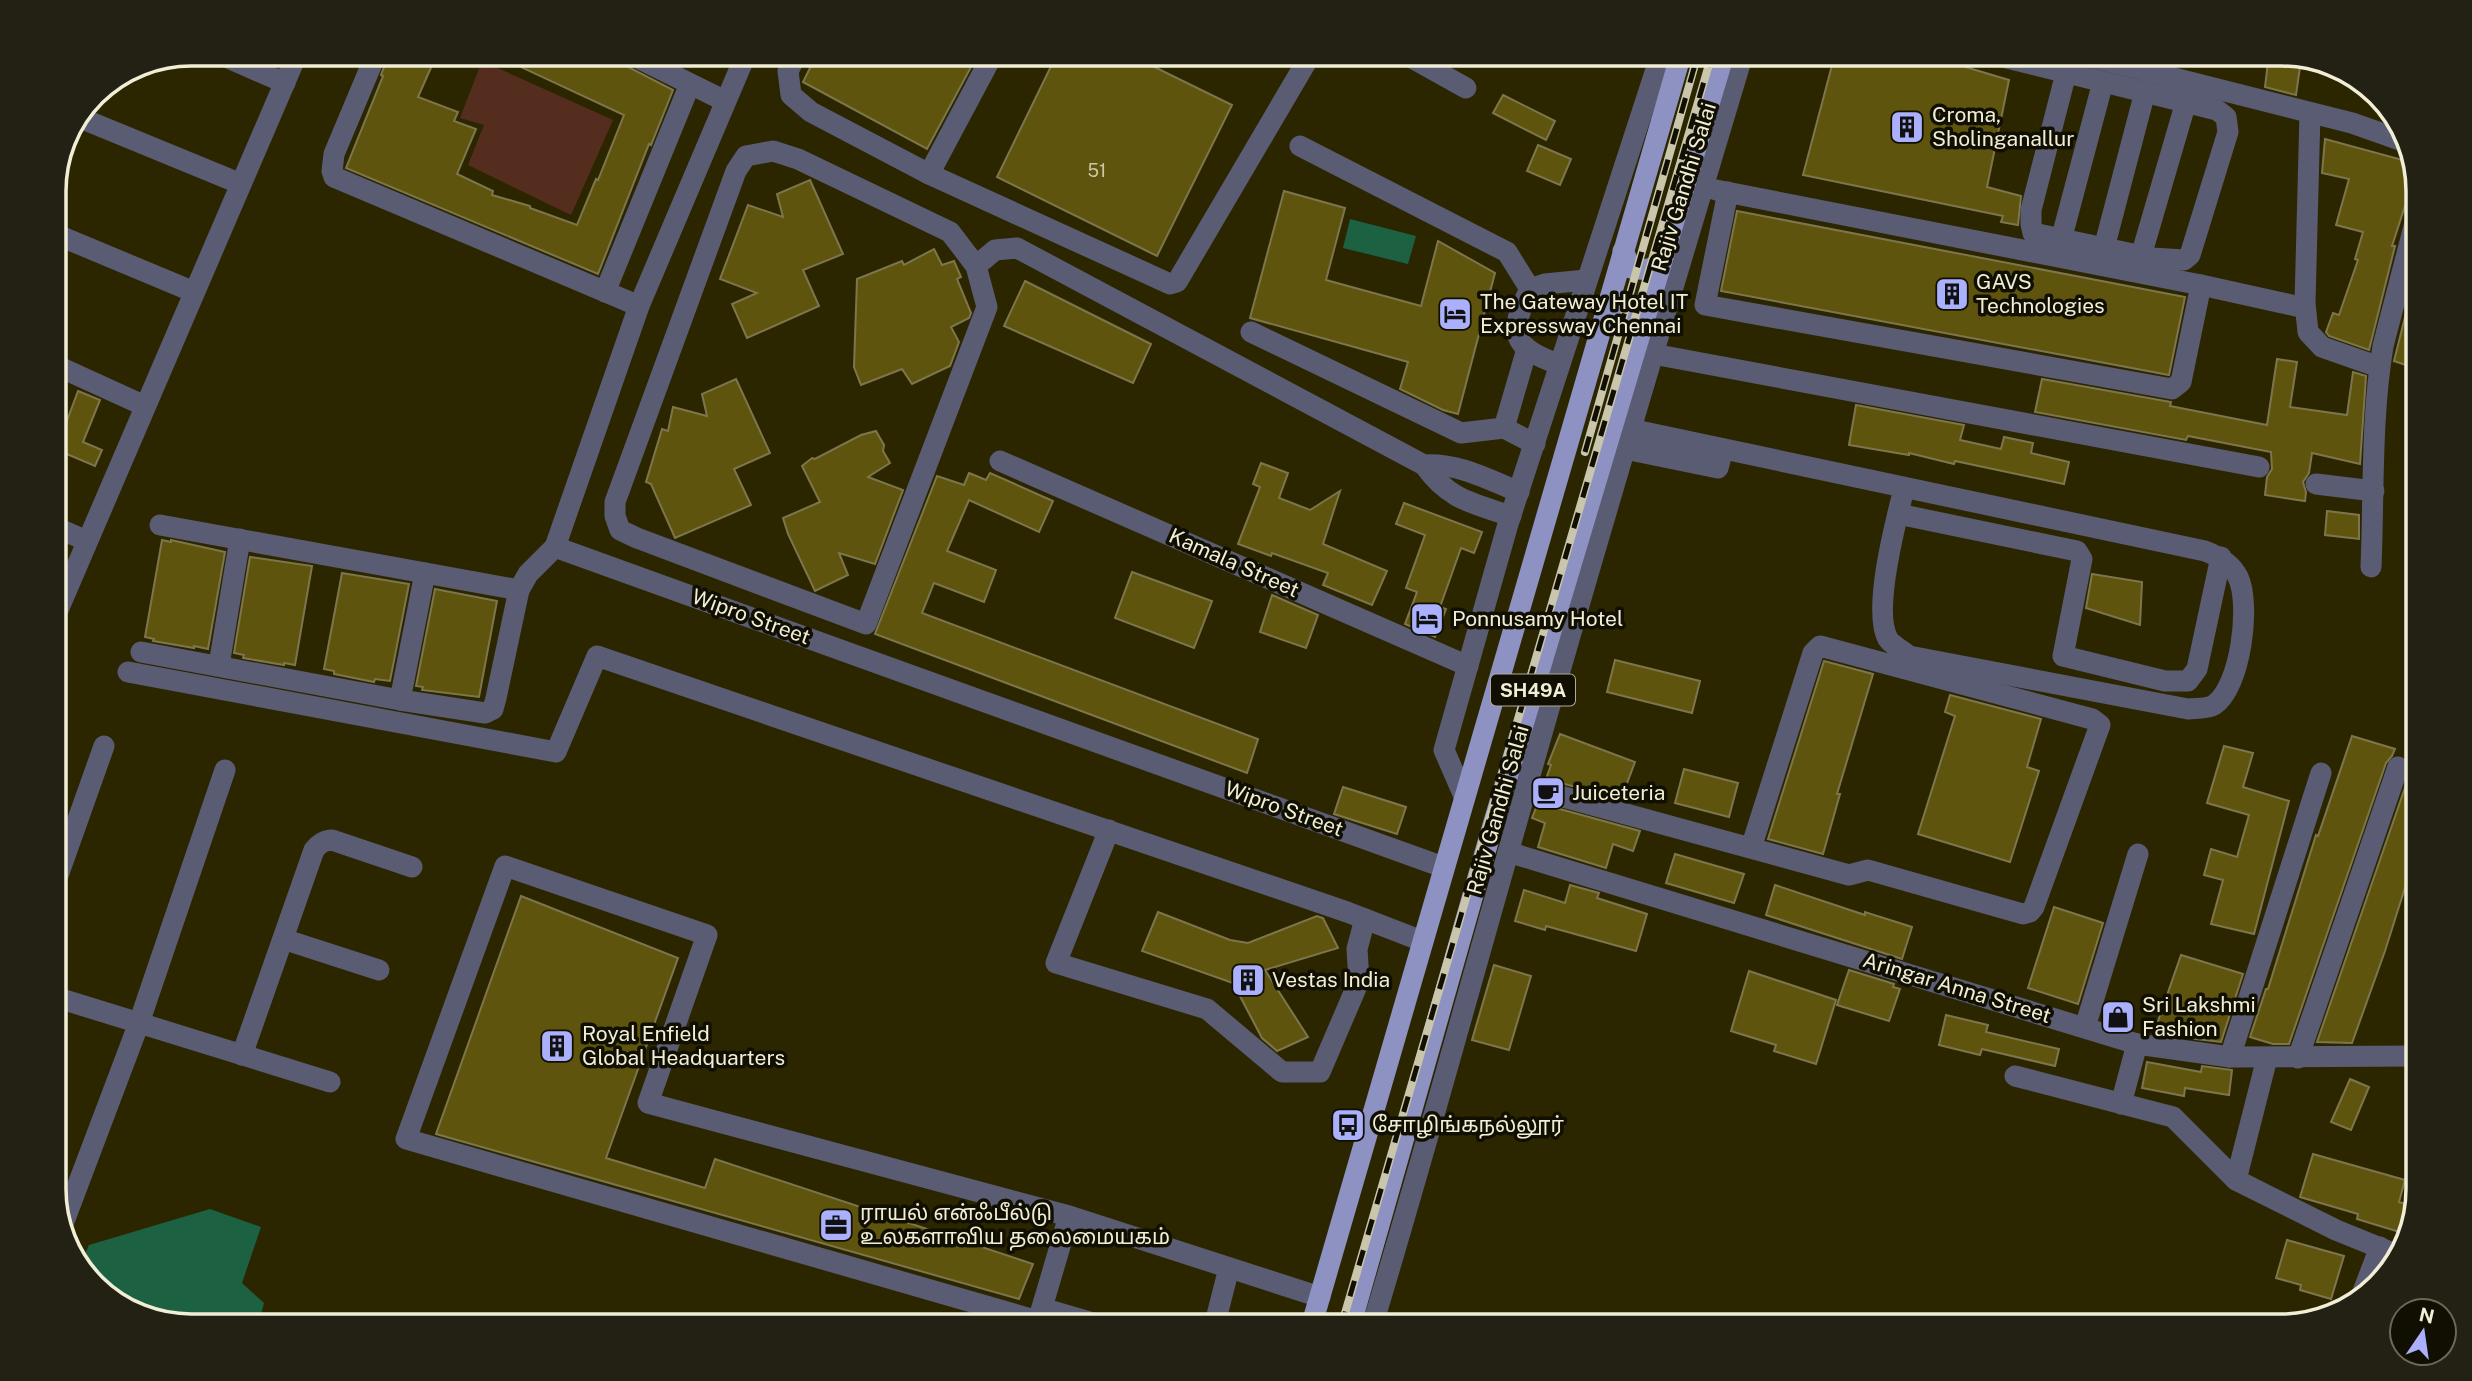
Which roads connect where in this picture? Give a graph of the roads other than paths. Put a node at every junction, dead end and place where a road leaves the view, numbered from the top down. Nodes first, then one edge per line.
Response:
1 (246, 66) edge
2 (292, 66) edge
3 (371, 66) edge
4 (654, 66) edge
5 (741, 66) edge
6 (791, 66) edge
7 (987, 66) edge
8 (1304, 66) edge
9 (1427, 66) edge
10 (1657, 66) edge
11 (1677, 66) edge
12 (1720, 66) edge
13 (1739, 66) edge
14 (2038, 66) edge
15 (2126, 66) edge
16 (2066, 73) junction
17 (2103, 82) junction
18 (285, 83) junction
19 (690, 84) junction
20 (1466, 88) dead end
21 (2145, 92) junction
22 (725, 102) junction
23 (2186, 102) junction
24 (2310, 113) junction
25 (88, 121) edge
26 (2394, 138) edge
27 (1300, 146) dead end
28 (929, 174) junction
29 (241, 184) junction
30 (1703, 187) junction
31 (1727, 192) junction
32 (67, 239) edge
33 (2061, 240) junction
34 (2104, 248) junction
35 (1623, 251) junction
36 (2141, 256) junction
37 (2405, 261) edge
38 (1661, 262) junction
39 (976, 266) junction
40 (1586, 280) junction
41 (2201, 285) junction
42 (1530, 289) junction
43 (194, 292) junction
44 (606, 292) junction
45 (639, 306) junction
46 (2305, 308) junction
47 (1603, 322) junction
48 (1251, 332) dead end
49 (1640, 333) junction
50 (1527, 349) junction
51 (1653, 354) junction
52 (1558, 364) junction
53 (2379, 367) junction
54 (67, 370) edge
55 (1634, 386) junction
56 (145, 406) junction
57 (1504, 428) junction
58 (1628, 439) junction
59 (1535, 444) junction
60 (1000, 461) dead end
61 (1424, 465) junction
62 (2259, 467) dead end
63 (2316, 484) dead end
64 (1905, 489) junction
65 (2374, 491) junction
66 (1519, 492) junction
67 (1898, 514) junction
68 (1511, 516) junction
69 (160, 525) dead end
70 (67, 532) edge
71 (240, 539) junction
72 (87, 541) junction
73 (555, 547) junction
74 (2221, 557) junction
75 (2371, 567) dead end
76 (425, 573) junction
77 (67, 589) edge
78 (519, 590) junction
79 (866, 624) junction
80 (141, 652) dead end
81 (855, 655) junction
82 (219, 665) junction
83 (1468, 666) junction
84 (128, 673) dead end
85 (400, 700) junction
86 (104, 746) dead end
87 (2398, 767) dead end
88 (225, 771) dead end
89 (2321, 773) dead end
90 (1527, 787) junction
91 (1464, 796) junction
92 (1109, 830) junction
93 (1751, 848) junction
94 (67, 850) edge
95 (1508, 852) junction
96 (2138, 854) dead end
97 (412, 867) dead end
98 (1443, 867) junction
99 (1365, 919) junction
100 (283, 939) junction
101 (1422, 941) junction
102 (379, 971) dead end
103 (67, 1001) edge
104 (139, 1023) junction
105 (2085, 1027) junction
106 (2137, 1044) junction
107 (242, 1055) junction
108 (2406, 1056) edge
109 (2230, 1058) junction
110 (2267, 1058) junction
111 (2298, 1058) junction
112 (2015, 1076) dead end
113 (330, 1082) dead end
114 (2121, 1104) junction
115 (2236, 1180) junction
116 (68, 1210) edge
117 (1069, 1216) junction
118 (2380, 1247) junction
119 (2389, 1251) edge
120 (1229, 1268) junction
121 (2368, 1279) edge
122 (1320, 1297) junction
123 (1042, 1308) junction
124 (1014, 1314) edge
125 (1040, 1314) edge
126 (1063, 1314) edge
127 (1217, 1314) edge
128 (1315, 1314) edge
129 (1354, 1314) edge
130 (1376, 1314) edge

1 - 18 street
2 - 18 street
3 - 44 street
4 - 19 street
5 - 22 street
6 - 28 street
7 - 28 street
8 - 28 street
9 - 20 street
10 - 40 street
11 - 35 main road, Rajiv Gandhi Salai / SH49A
12 - 38 main road, Rajiv Gandhi Salai / SH49A
13 - 30 street
14 - 16 street
15 - 24 street
16 - 17 street
16 - 33 street
17 - 21 street
17 - 33 street
18 - 29 street
19 - 22 street
19 - 44 street
21 - 23 street
21 - 34 street
22 - 45 street
23 - 36 street
23 - 36 street
24 - 26 street
24 - 46 street
25 - 29 street
27 - 42 street
29 - 43 street
30 - 31 street
30 - 51 street
31 - 41 street
31 - 41 street
32 - 43 street
33 - 34 street
34 - 36 street
35 - 38 main road
35 - 47 main road, Rajiv Gandhi Salai / SH49A
37 - 53 street
38 - 49 main road, Rajiv Gandhi Salai / SH49A
39 - 61 street
39 - 79 street
39 - 79 street
40 - 42 street
40 - 52 street
41 - 46 street
42 - 50 street
43 - 56 street
44 - 45 street
45 - 73 street
46 - 53 street
47 - 49 main road
47 - 91 main road, Rajiv Gandhi Salai / SH49A
48 - 57 street
49 - 55 main road, Rajiv Gandhi Salai / SH49A
50 - 52 street
50 - 57 street
51 - 55 street
51 - 62 street
52 - 59 street
53 - 65 street
54 - 56 street
55 - 58 street
55 - 129 main road, Rajiv Gandhi Salai / SH49A
56 - 72 street
57 - 59 street
58 - 64 street
58 - 90 street
59 - 66 street
60 - 83 street, Kamala Street
61 - 66 street
61 - 68 street
63 - 65 street
64 - 67 street
64 - 74 street
65 - 75 street
66 - 68 street
67 - 74 street
67 - 74 street
68 - 83 street
69 - 71 street
70 - 72 street
71 - 76 street
71 - 82 street
72 - 77 street
73 - 78 street
73 - 81 street, Wipro Street
76 - 78 street
76 - 85 street
78 - 85 street
79 - 81 street
80 - 82 street
81 - 98 street, Wipro Street
82 - 85 street
83 - 91 street
84 - 92 street
86 - 94 street
87 - 111 street
88 - 104 street
89 - 109 street
90 - 93 street
90 - 95 street
91 - 98 main road, Rajiv Gandhi Salai / SH49A
92 - 99 street
92 - 99 street
93 - 93 street
95 - 105 street, Aringar Anna Street
95 - 130 street
96 - 105 street
97 - 100 street
98 - 101 main road, Rajiv Gandhi Salai / SH49A
99 - 101 street
100 - 102 street
100 - 107 street
101 - 122 main road, Rajiv Gandhi Salai / SH49A
103 - 104 street
104 - 107 street
104 - 116 street
105 - 106 street, Aringar Anna Street
106 - 109 street, Aringar Anna Street
106 - 114 street
107 - 113 street
108 - 111 street, Aringar Anna Street
109 - 110 street, Aringar Anna Street
110 - 111 street, Aringar Anna Street
110 - 115 street
112 - 114 street
114 - 115 street
115 - 118 street
117 - 120 street
117 - 123 street
117 - 124 street
118 - 119 street
118 - 121 street
120 - 122 street
120 - 127 street
122 - 128 main road, Rajiv Gandhi Salai / SH49A
123 - 125 street
123 - 126 street

